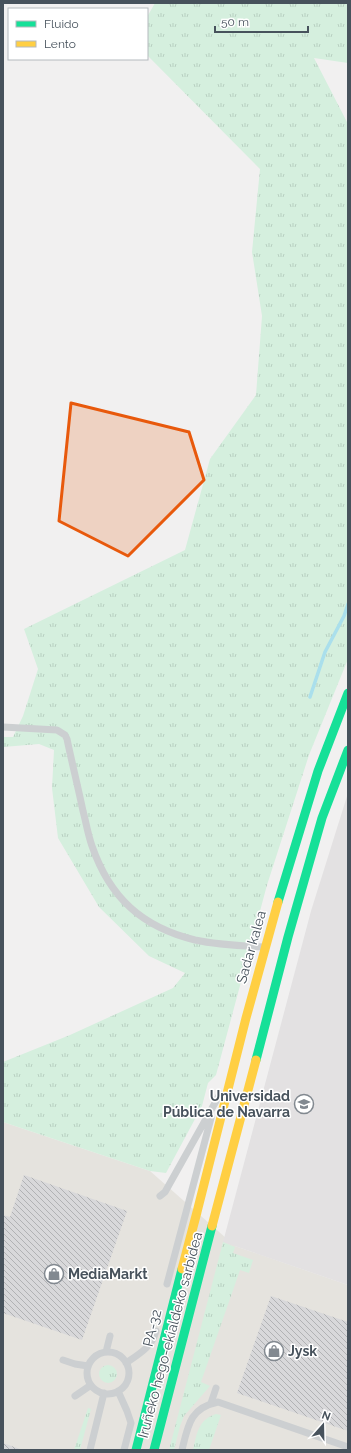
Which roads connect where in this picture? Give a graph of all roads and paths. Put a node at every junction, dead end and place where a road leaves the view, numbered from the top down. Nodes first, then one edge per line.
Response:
1 (348, 693) edge
2 (3, 719) edge
3 (4, 727) edge
4 (348, 750) edge
5 (265, 947) junction
6 (232, 1073) junction
7 (216, 1100) junction
8 (160, 1196) dead end
9 (197, 1212) joint
10 (165, 1292) dead end
11 (158, 1322) dead end
12 (110, 1336) dead end
13 (106, 1352) junction
14 (64, 1360) dead end
15 (126, 1363) junction
16 (88, 1366) junction
17 (91, 1385) junction
18 (216, 1388) dead end
19 (118, 1392) junction
20 (104, 1394) junction
21 (75, 1396) dead end
22 (211, 1403) junction
23 (348, 1446) edge
24 (90, 1450) edge
25 (124, 1450) edge
26 (136, 1450) edge
27 (154, 1450) edge
28 (182, 1450) edge

1 - 5 main road, Sadar kalea
2 - 3 lane
3 - 5 lane
4 - 27 main road, Iruñeko hego-ekialdeko sarbidea
5 - 6 main road, Sadar kalea
6 - 7 lane
6 - 9 main road, Sadar kalea
7 - 8 lane
7 - 10 lane
9 - 26 main road, PA-32 / PA-32
11 - 15 lane
12 - 13 lane
13 - 15 lane
13 - 16 lane
14 - 16 lane
15 - 19 lane
16 - 17 lane
17 - 20 lane
17 - 21 lane
18 - 22 lane
19 - 20 lane
19 - 25 lane
20 - 24 lane
22 - 23 lane
22 - 28 lane

